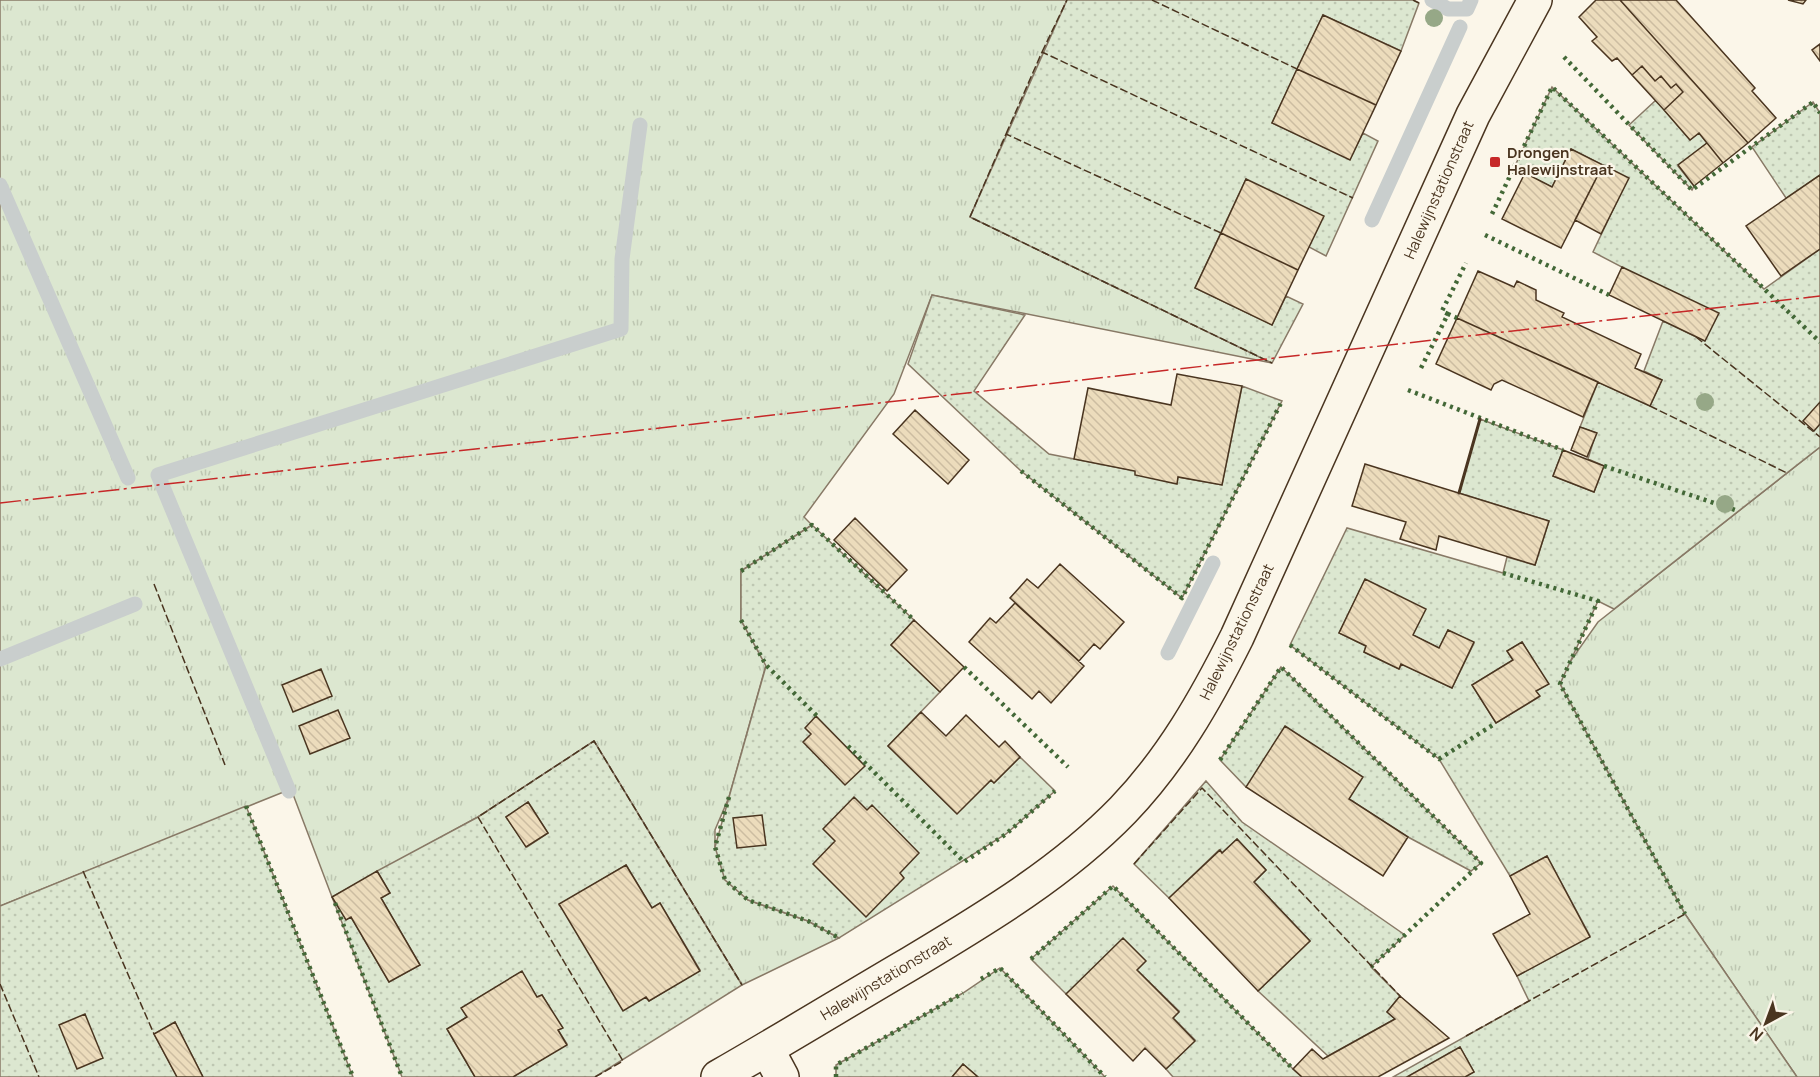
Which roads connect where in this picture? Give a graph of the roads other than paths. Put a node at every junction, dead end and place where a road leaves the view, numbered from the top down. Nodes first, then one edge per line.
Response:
1 (1535, 0) edge
2 (767, 1049) junction
3 (718, 1077) edge
4 (782, 1077) edge

1 - 2 street, Halewijnstationstraat
2 - 3 street, Halewijnstationstraat
2 - 4 street

